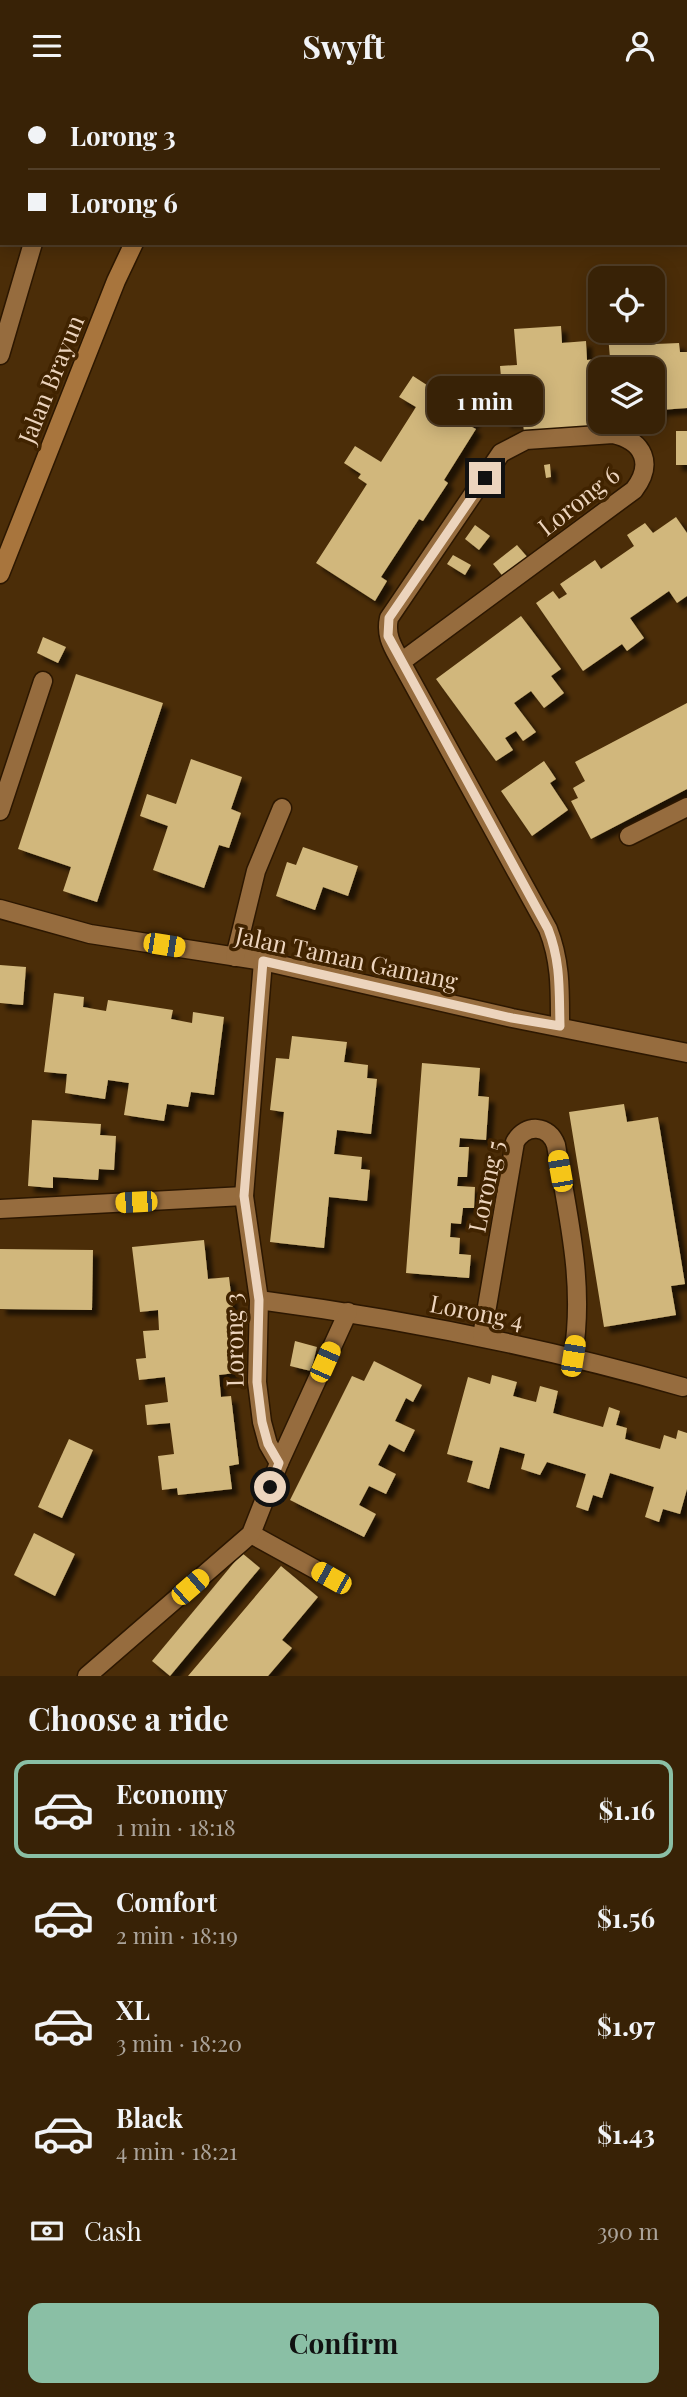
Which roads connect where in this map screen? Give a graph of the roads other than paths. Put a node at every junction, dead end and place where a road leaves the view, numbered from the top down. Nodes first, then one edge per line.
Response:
1 (32, 245) edge
2 (133, 245) edge
3 (0, 355) edge
4 (0, 574) edge
5 (401, 662) junction
6 (43, 681) dead end
7 (687, 807) edge
8 (282, 808) dead end
9 (0, 811) edge
10 (629, 836) dead end
11 (0, 909) edge
12 (235, 957) junction
13 (263, 961) junction
14 (560, 1026) junction
15 (687, 1053) edge
16 (244, 1196) junction
17 (0, 1209) edge
18 (259, 1300) junction
19 (348, 1312) junction
20 (482, 1336) junction
21 (573, 1356) junction
22 (683, 1387) dead end
23 (279, 1463) junction
24 (251, 1534) junction
25 (331, 1578) dead end
26 (87, 1676) edge

1 - 3 street
2 - 4 main road, Jalan Brayun
5 - 5 street, Lorong 6
5 - 14 street, Lorong 6
6 - 9 street
7 - 10 street
8 - 12 street
11 - 12 street, Jalan Taman Gamang
12 - 13 street, Jalan Taman Gamang
13 - 14 street, Jalan Taman Gamang
13 - 16 street, Lorong 3
14 - 15 street, Jalan Taman Gamang
16 - 17 street
16 - 18 street, Lorong 3
18 - 19 street, Lorong 4
18 - 23 street, Lorong 3
19 - 20 street, Lorong 4
19 - 23 street
20 - 21 street, Lorong 4
20 - 21 street, Lorong 5
21 - 22 street, Lorong 4
23 - 24 street
24 - 25 street
24 - 26 street

